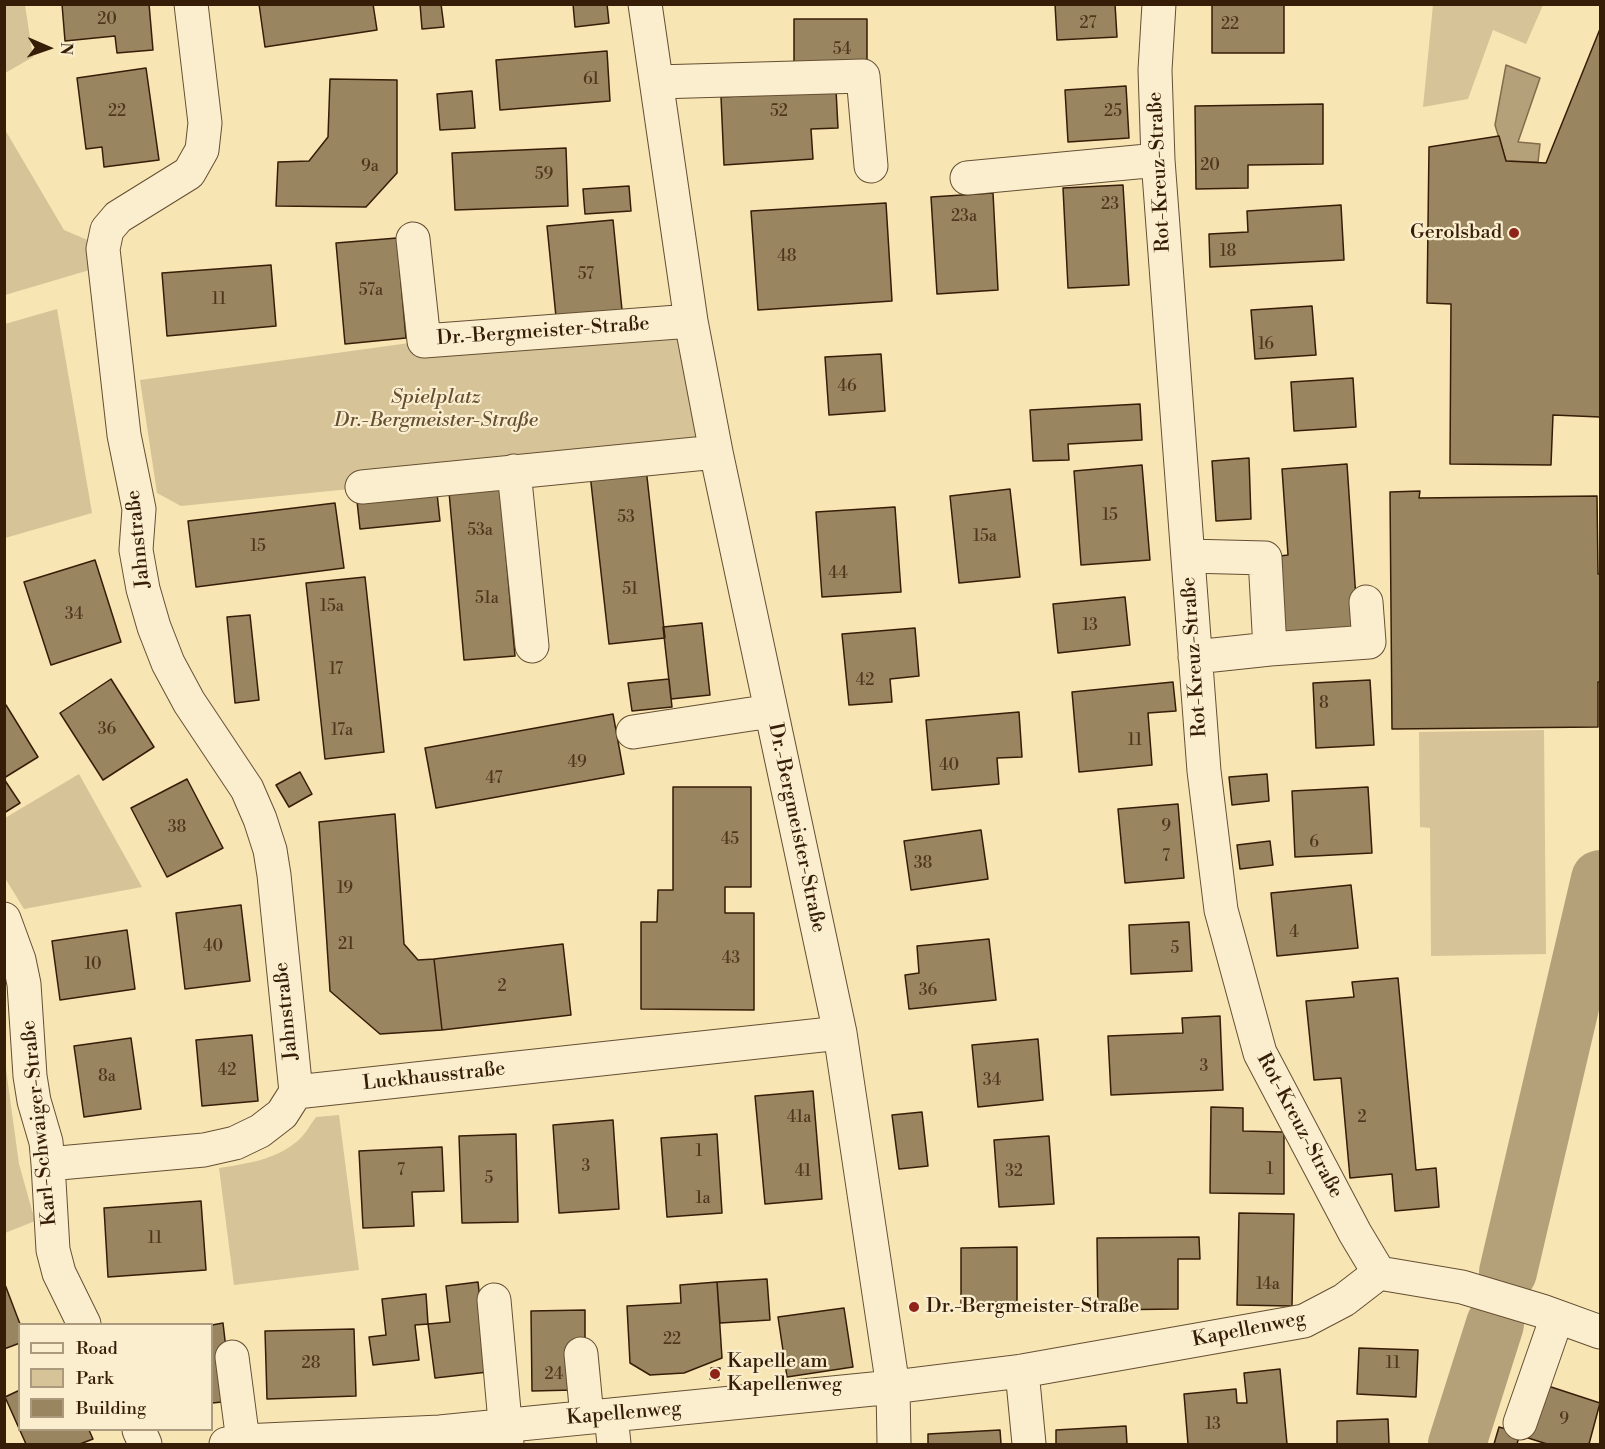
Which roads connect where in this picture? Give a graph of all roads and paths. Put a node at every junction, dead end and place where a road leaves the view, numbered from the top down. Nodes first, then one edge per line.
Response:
1 (191, 4) edge
2 (645, 4) edge
3 (1159, 4) edge
4 (657, 82) junction
5 (1158, 160) junction
6 (871, 166) dead end
7 (967, 178) dead end
8 (413, 239) dead end
9 (691, 321) junction
10 (716, 452) junction
11 (514, 471) junction
12 (362, 487) dead end
13 (1188, 556) junction
14 (1366, 602) dead end
15 (532, 646) dead end
16 (1270, 649) junction
17 (1195, 657) junction
18 (771, 711) junction
19 (633, 732) dead end
20 (4, 919) edge
21 (840, 1033) junction
22 (296, 1092) junction
23 (48, 1164) junction
24 (1379, 1273) junction
25 (494, 1300) dead end
26 (1549, 1314) junction
27 (84, 1323) edge
28 (1600, 1332) edge
29 (581, 1354) dead end
30 (232, 1357) dead end
31 (1022, 1371) junction
32 (893, 1387) junction
33 (1520, 1423) dead end
34 (604, 1425) edge
35 (506, 1435) edge
36 (376, 1440) edge
37 (235, 1443) edge
38 (894, 1444) edge
39 (1029, 1444) edge

1 - 22 street, Jahnstraße
2 - 4 street, Dr.-Bergmeister-Straße
3 - 5 street, Rot-Kreuz-Straße
4 - 6 street
4 - 9 street, Dr.-Bergmeister-Straße
5 - 7 street
5 - 13 street, Rot-Kreuz-Straße
8 - 9 street, Dr.-Bergmeister-Straße
9 - 10 street, Dr.-Bergmeister-Straße
10 - 11 street
10 - 18 street, Dr.-Bergmeister-Straße
11 - 12 street
11 - 15 street
13 - 16 street
13 - 17 street, Rot-Kreuz-Straße
14 - 16 street
16 - 17 street
17 - 24 street, Rot-Kreuz-Straße
18 - 19 street, Dr.-Bergmeister-Straße
18 - 21 street, Dr.-Bergmeister-Straße
20 - 23 street, Karl-Schwaiger-Straße
21 - 22 street, Luckhausstraße
21 - 32 street, Dr.-Bergmeister-Straße
22 - 23 street
23 - 27 street, Karl-Schwaiger-Straße
24 - 26 street
24 - 31 street, Kapellenweg
25 - 35 street
26 - 28 street
26 - 33 street
29 - 34 street
30 - 37 street
31 - 32 street, Kapellenweg
31 - 39 street
32 - 34 street, Kapellenweg
32 - 38 street, Dr.-Bergmeister-Straße
34 - 35 street, Kapellenweg
35 - 36 street, Kapellenweg
36 - 37 street, Kapellenweg

